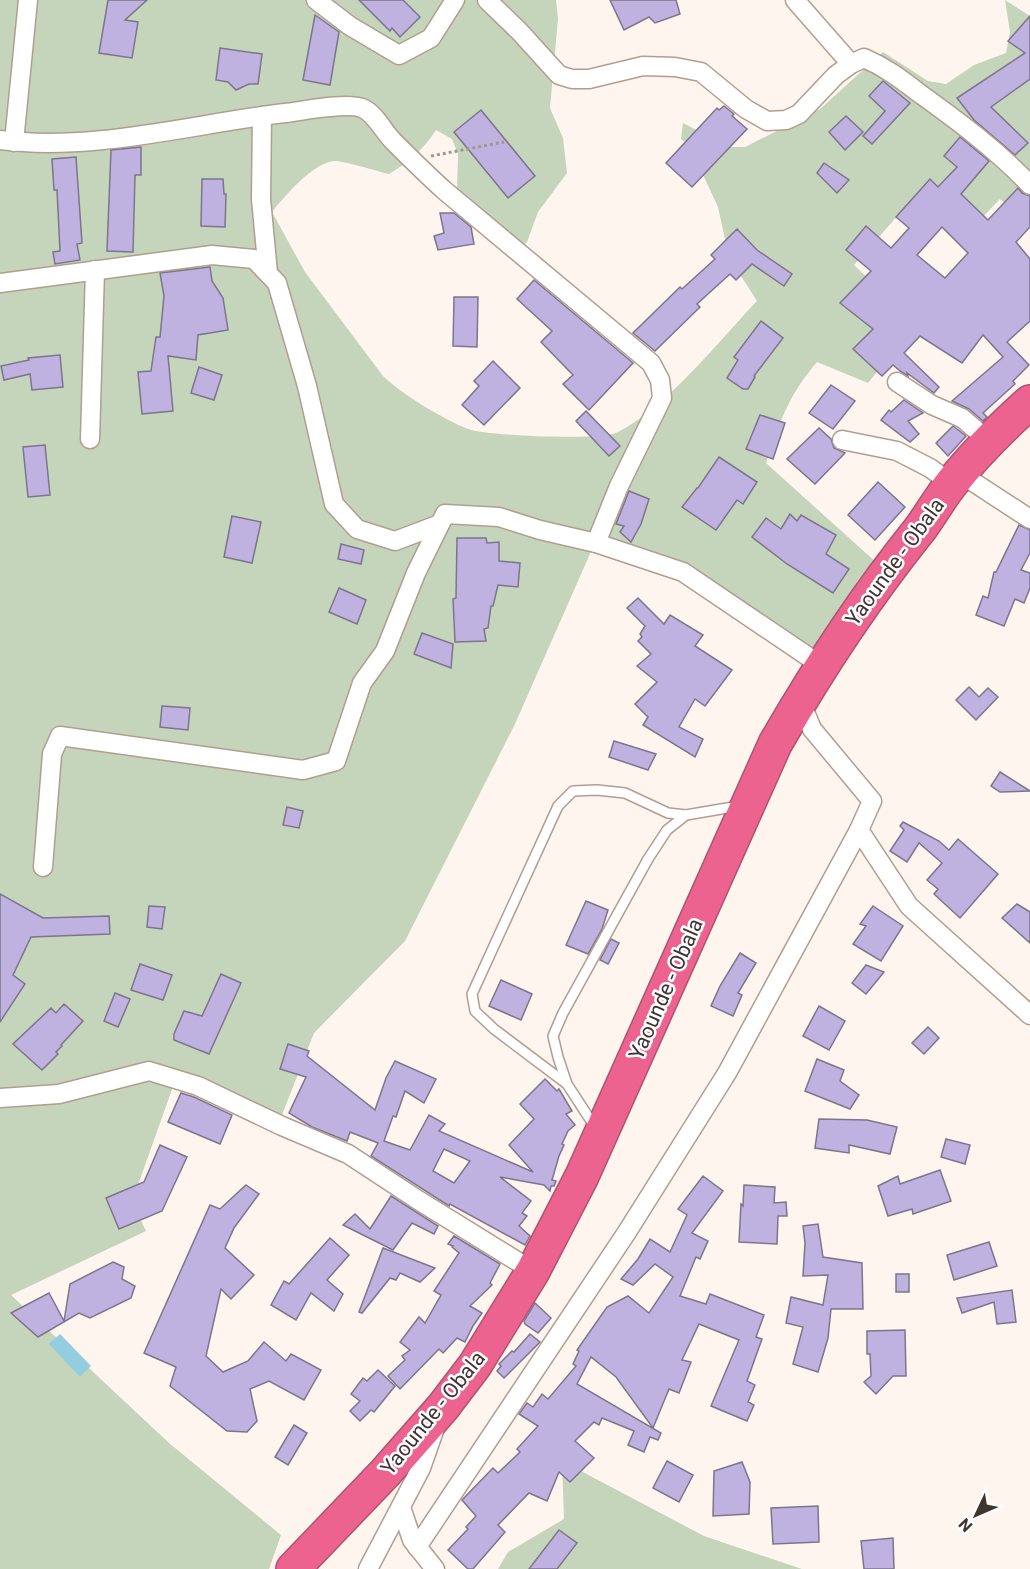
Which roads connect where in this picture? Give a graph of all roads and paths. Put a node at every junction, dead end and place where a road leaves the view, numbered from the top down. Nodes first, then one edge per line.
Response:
1 (28, 0) edge
2 (316, 0) edge
3 (456, 0) edge
4 (487, 0) edge
5 (795, 0) edge
6 (851, 64) junction
7 (262, 116) junction
8 (7, 141) edge
9 (504, 142) dead end
10 (420, 168) junction
11 (1030, 185) edge
12 (95, 270) junction
13 (268, 273) junction
14 (0, 283) edge
15 (897, 382) dead end
16 (1030, 402) edge
17 (90, 439) dead end
18 (842, 440) dead end
19 (988, 440) junction
20 (956, 479) junction
21 (1030, 519) edge
22 (440, 524) junction
23 (596, 543) junction
24 (822, 666) junction
25 (800, 700) junction
26 (748, 805) junction
27 (686, 815) junction
28 (859, 830) junction
29 (43, 867) dead end
30 (1030, 1015) edge
31 (567, 1084) junction
32 (0, 1098) edge
33 (600, 1134) junction
34 (533, 1271) junction
35 (443, 1407) junction
36 (400, 1507) junction
37 (417, 1547) junction
38 (293, 1569) edge
39 (368, 1569) edge
40 (435, 1569) edge

1 - 8 street
2 - 3 street
4 - 6 street
5 - 6 street
6 - 11 street
7 - 8 street
7 - 10 street
7 - 13 street
9 - 10 path
10 - 23 street
12 - 13 street
12 - 14 street
12 - 17 street
13 - 22 street
15 - 19 street
16 - 19 highway, Yaounde - Obala
18 - 20 street
19 - 20 highway, Yaounde - Obala
20 - 21 street
20 - 24 highway, Yaounde - Obala
22 - 23 street
22 - 29 street
23 - 24 street
24 - 25 highway, Yaounde - Obala
25 - 26 highway, Yaounde - Obala
25 - 28 street
26 - 27 lane
26 - 33 highway, Yaounde - Obala
27 - 31 lane
27 - 31 lane
28 - 30 street
28 - 37 street
31 - 33 lane
32 - 34 street
33 - 34 highway, Yaounde - Obala
34 - 35 highway, Yaounde - Obala
35 - 36 street
35 - 38 highway, Yaounde - Obala
36 - 37 street
36 - 39 street
37 - 40 street

